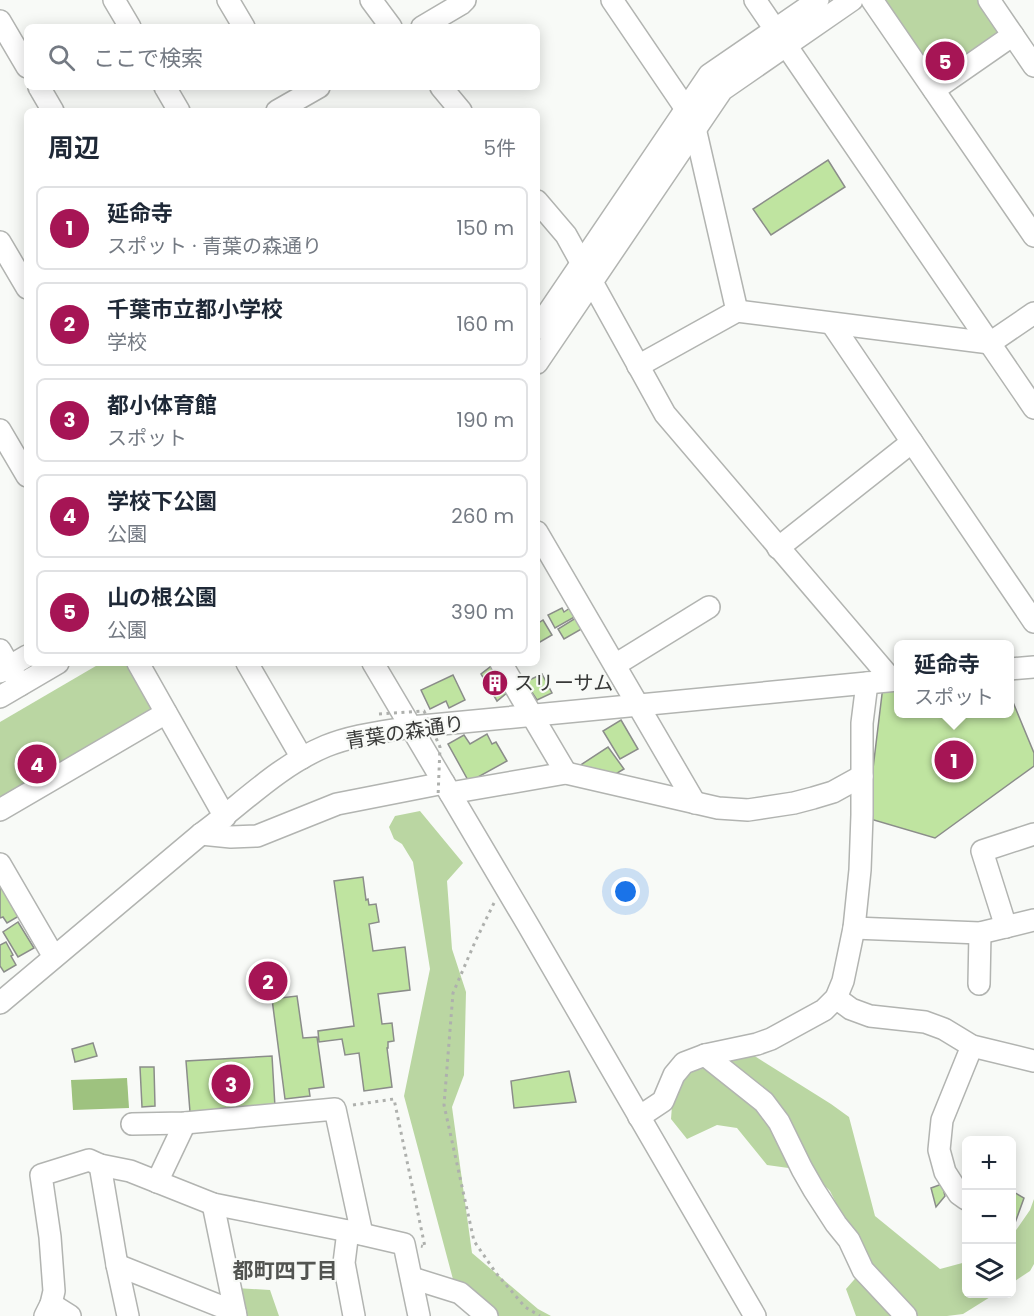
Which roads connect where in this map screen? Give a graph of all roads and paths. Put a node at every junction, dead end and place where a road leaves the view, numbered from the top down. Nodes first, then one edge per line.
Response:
1 (114, 0) edge
2 (228, 0) edge
3 (371, 0) edge
4 (465, 0) edge
5 (612, 0) edge
6 (755, 0) edge
7 (818, 0) edge
8 (852, 0) edge
9 (872, 0) edge
10 (989, 0) edge
11 (0, 21) edge
12 (128, 24) edge
13 (242, 24) edge
14 (389, 24) edge
15 (427, 24) edge
16 (1013, 35) junction
17 (781, 37) junction
18 (24, 62) edge
19 (1034, 66) edge
20 (41, 90) edge
21 (167, 90) edge
22 (312, 90) edge
23 (444, 90) edge
24 (934, 90) junction
25 (284, 103) edge
26 (51, 108) edge
27 (177, 108) edge
28 (458, 108) edge
29 (686, 109) junction
30 (696, 128) junction
31 (540, 205) edge
32 (1034, 237) edge
33 (0, 242) edge
34 (582, 263) junction
35 (13, 265) edge
36 (592, 282) junction
37 (24, 283) edge
38 (737, 311) junction
39 (1034, 313) edge
40 (832, 324) junction
41 (540, 325) edge
42 (990, 343) junction
43 (540, 359) edge
44 (638, 366) junction
45 (1034, 408) edge
46 (0, 430) edge
47 (912, 442) junction
48 (24, 471) edge
49 (540, 537) edge
50 (778, 548) junction
51 (709, 607) dead end
52 (1034, 622) edge
53 (9, 661) edge
54 (615, 665) junction
55 (53, 666) edge
56 (140, 666) edge
57 (249, 666) edge
58 (375, 666) edge
59 (503, 666) edge
60 (1034, 667) edge
61 (1014, 669) edge
62 (894, 679) edge
63 (894, 680) edge
64 (867, 683) junction
65 (20, 685) junction
66 (0, 697) edge
67 (638, 705) junction
68 (166, 713) junction
69 (379, 714) dead end
70 (532, 715) junction
71 (411, 727) junction
72 (302, 758) junction
73 (566, 774) junction
74 (862, 776) junction
75 (444, 791) junction
76 (695, 803) junction
77 (0, 810) edge
78 (225, 817) junction
79 (201, 834) junction
80 (1034, 834) edge
81 (0, 864) edge
82 (506, 887) junction
83 (1034, 920) edge
84 (1006, 927) junction
85 (854, 928) junction
86 (980, 933) junction
87 (54, 957) junction
88 (979, 984) dead end
89 (836, 998) junction
90 (0, 1003) edge
91 (972, 1046) junction
92 (705, 1055) junction
93 (1031, 1058) edge
94 (335, 1109) junction
95 (639, 1117) junction
96 (185, 1123) junction
97 (132, 1124) dead end
98 (100, 1165) junction
99 (157, 1182) junction
100 (962, 1196) edge
101 (213, 1204) junction
102 (355, 1232) junction
103 (404, 1244) junction
104 (117, 1266) junction
105 (412, 1278) junction
106 (48, 1310) edge
107 (235, 1314) edge
108 (748, 1314) edge
109 (70, 1316) edge
110 (128, 1316) edge
111 (354, 1316) edge
112 (419, 1316) edge
113 (487, 1316) edge
114 (540, 1316) edge
115 (906, 1316) edge

1 - 12 street
2 - 13 street
3 - 14 street
4 - 15 street
5 - 29 street
6 - 17 street
7 - 17 street
8 - 17 street
9 - 24 street
10 - 16 street
11 - 18 street
16 - 19 street
16 - 24 street
17 - 29 street
17 - 30 street
17 - 42 street
20 - 26 street
21 - 27 street
22 - 25 street
23 - 28 street
24 - 32 street
29 - 34 street
30 - 36 street
30 - 38 street
31 - 34 street
33 - 35 street
34 - 36 street
34 - 41 street
35 - 37 street
36 - 43 street
36 - 44 street
38 - 40 street
38 - 44 street
39 - 42 street
40 - 42 street
40 - 47 street
42 - 45 street
44 - 50 street
46 - 48 street
47 - 50 street
47 - 52 street
49 - 54 street
50 - 62 street
51 - 54 street
53 - 65 street
54 - 67 street
55 - 65 street
56 - 68 street
57 - 72 street
58 - 71 street
59 - 70 street
60 - 61 street
63 - 64 street, 青葉の森通り
64 - 67 street, 青葉の森通り
64 - 74 street
65 - 66 street
67 - 70 street, 青葉の森通り
67 - 76 street
68 - 77 street
68 - 78 street
69 - 75 path, bridge
70 - 71 street, 青葉の森通り
70 - 73 street
71 - 72 street, 青葉の森通り
71 - 75 street
72 - 78 street, 青葉の森通り
73 - 75 street
73 - 76 street
74 - 76 street
74 - 85 street
75 - 79 street
75 - 82 street
78 - 79 street, 青葉の森通り
79 - 87 street, 青葉の森通り
80 - 84 street
81 - 87 street
82 - 95 street
82 - 114 path
83 - 84 street
84 - 86 street
85 - 86 street
85 - 89 street
86 - 88 street
87 - 90 street, 青葉の森通り
89 - 91 street
89 - 92 street
91 - 93 street
91 - 100 street
92 - 95 street
92 - 115 street
94 - 96 street
94 - 102 street
94 - 103 path
95 - 108 street
96 - 97 street
96 - 99 street
98 - 99 street
98 - 104 street
98 - 106 street
99 - 101 street
101 - 102 street
101 - 107 street
102 - 103 street
102 - 111 street
103 - 105 street
104 - 107 street
104 - 110 street
105 - 112 street
105 - 113 street
106 - 109 street

